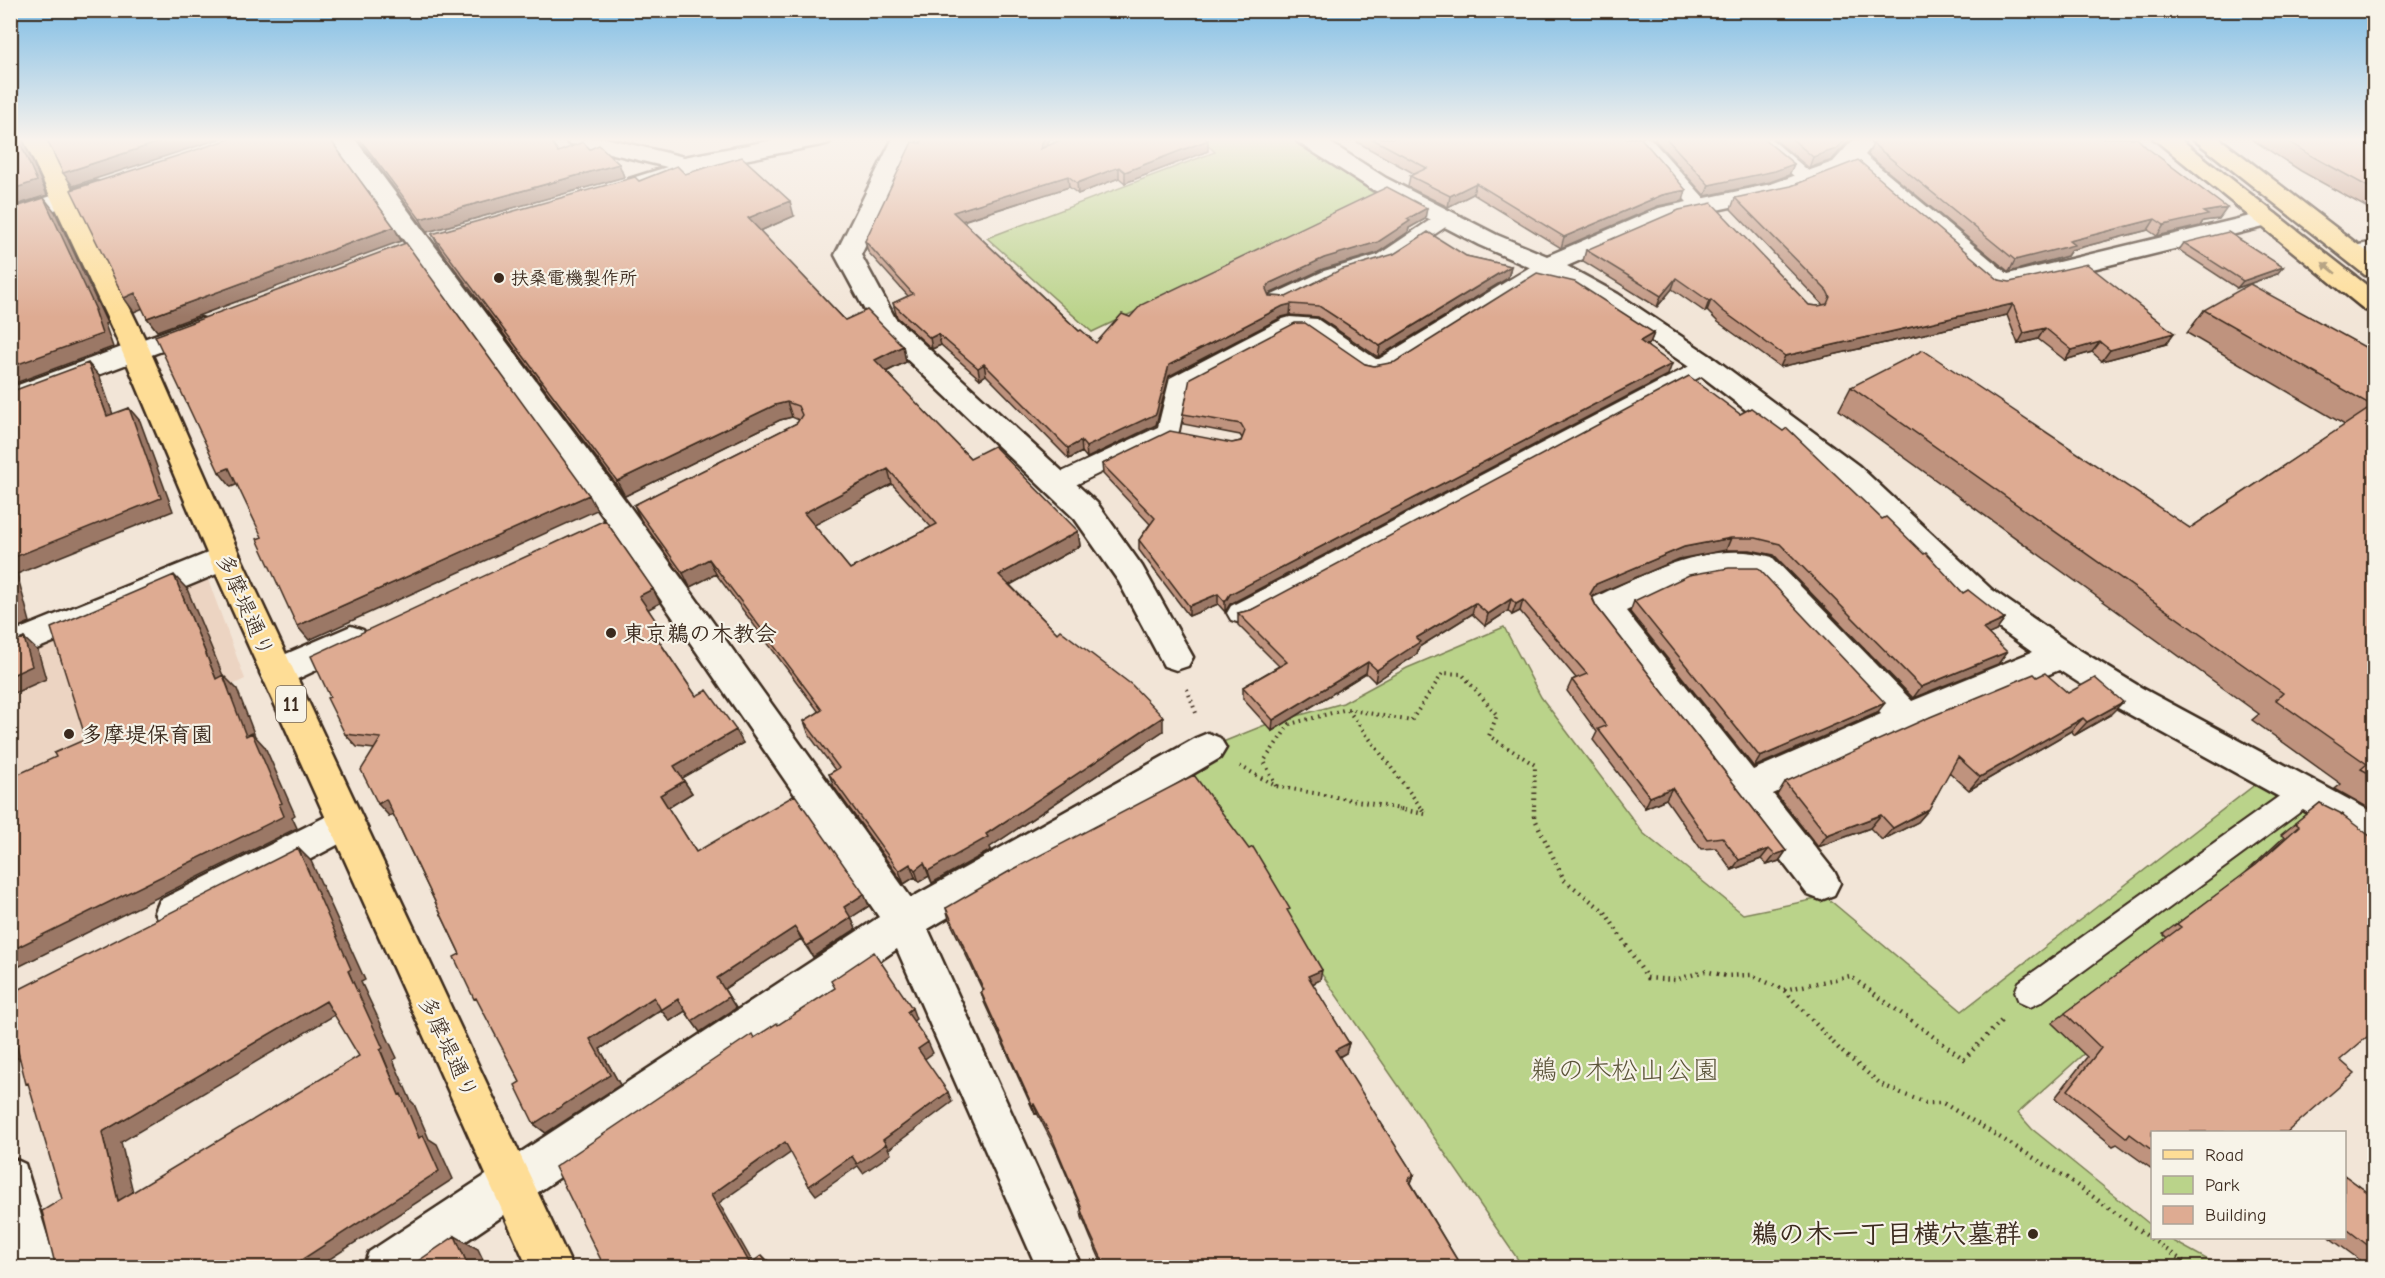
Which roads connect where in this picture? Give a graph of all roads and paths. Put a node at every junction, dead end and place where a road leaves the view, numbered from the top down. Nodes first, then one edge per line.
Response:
1 (68, 198) edge
2 (385, 198) edge
3 (876, 198) edge
4 (1406, 198) edge
5 (1700, 198) edge
6 (1751, 198) edge
7 (1913, 198) edge
8 (2240, 198) edge
9 (2288, 198) edge
10 (64, 199) junction
11 (1712, 209) junction
12 (10, 217) edge
13 (1446, 218) junction
14 (2267, 219) junction
15 (2364, 252) edge
16 (1546, 265) junction
17 (2374, 269) edge
18 (1277, 301) edge
19 (2374, 304) edge
20 (224, 319) edge
21 (136, 351) junction
22 (1705, 365) junction
23 (10, 399) edge
24 (1057, 484) junction
25 (649, 500) edge
26 (608, 520) junction
27 (225, 558) junction
28 (1240, 613) edge
29 (373, 629) edge
30 (10, 647) edge
31 (2061, 655) junction
32 (1176, 657) joint
33 (277, 673) junction
34 (1347, 709) junction
35 (1907, 718) junction
36 (1208, 748) junction
37 (1276, 786) junction
38 (1748, 789) junction
39 (2305, 793) junction
40 (345, 823) junction
41 (2374, 831) edge
42 (1821, 883) dead end
43 (905, 922) junction
44 (147, 926) edge
45 (1784, 990) junction
46 (2030, 992) joint
47 (10, 1179) edge
48 (512, 1184) junction
49 (2151, 1239) edge
50 (2151, 1239) edge
51 (34, 1268) edge
52 (385, 1268) edge
53 (551, 1268) edge
54 (1060, 1268) edge
55 (2192, 1268) edge

1 - 10 street
2 - 26 street
3 - 24 street
4 - 13 street
5 - 11 lane
6 - 11 street
7 - 14 street
8 - 14 main road
9 - 15 main road
10 - 12 street
10 - 21 main road, 多摩堤通り / 11
11 - 16 street
13 - 16 street
13 - 18 lane
19 -> 14 main road
15 - 17 main road
16 - 22 street
16 - 24 lane
20 - 21 street
21 - 23 street
21 - 27 main road, 多摩堤通り / 11
22 - 28 lane
22 - 31 street
24 - 32 street
25 - 26 street
26 - 43 street
27 - 30 street
27 - 33 main road, 多摩堤通り / 11
29 - 33 street
31 - 35 street
31 - 39 street
32 - 36 path
33 - 40 main road, 多摩堤通り / 11
34 - 37 path
34 - 37 path
34 - 45 path
35 - 38 street
35 - 38 street
36 - 37 path
36 - 43 street
38 - 42 street
39 - 41 street
39 - 46 lane
40 - 44 street
40 - 48 main road, 多摩堤通り / 11
43 - 48 street
43 - 54 street
45 - 46 path
45 - 50 path
47 - 51 street
48 - 52 street
48 - 53 main road, 多摩堤通り / 11
49 - 55 path

